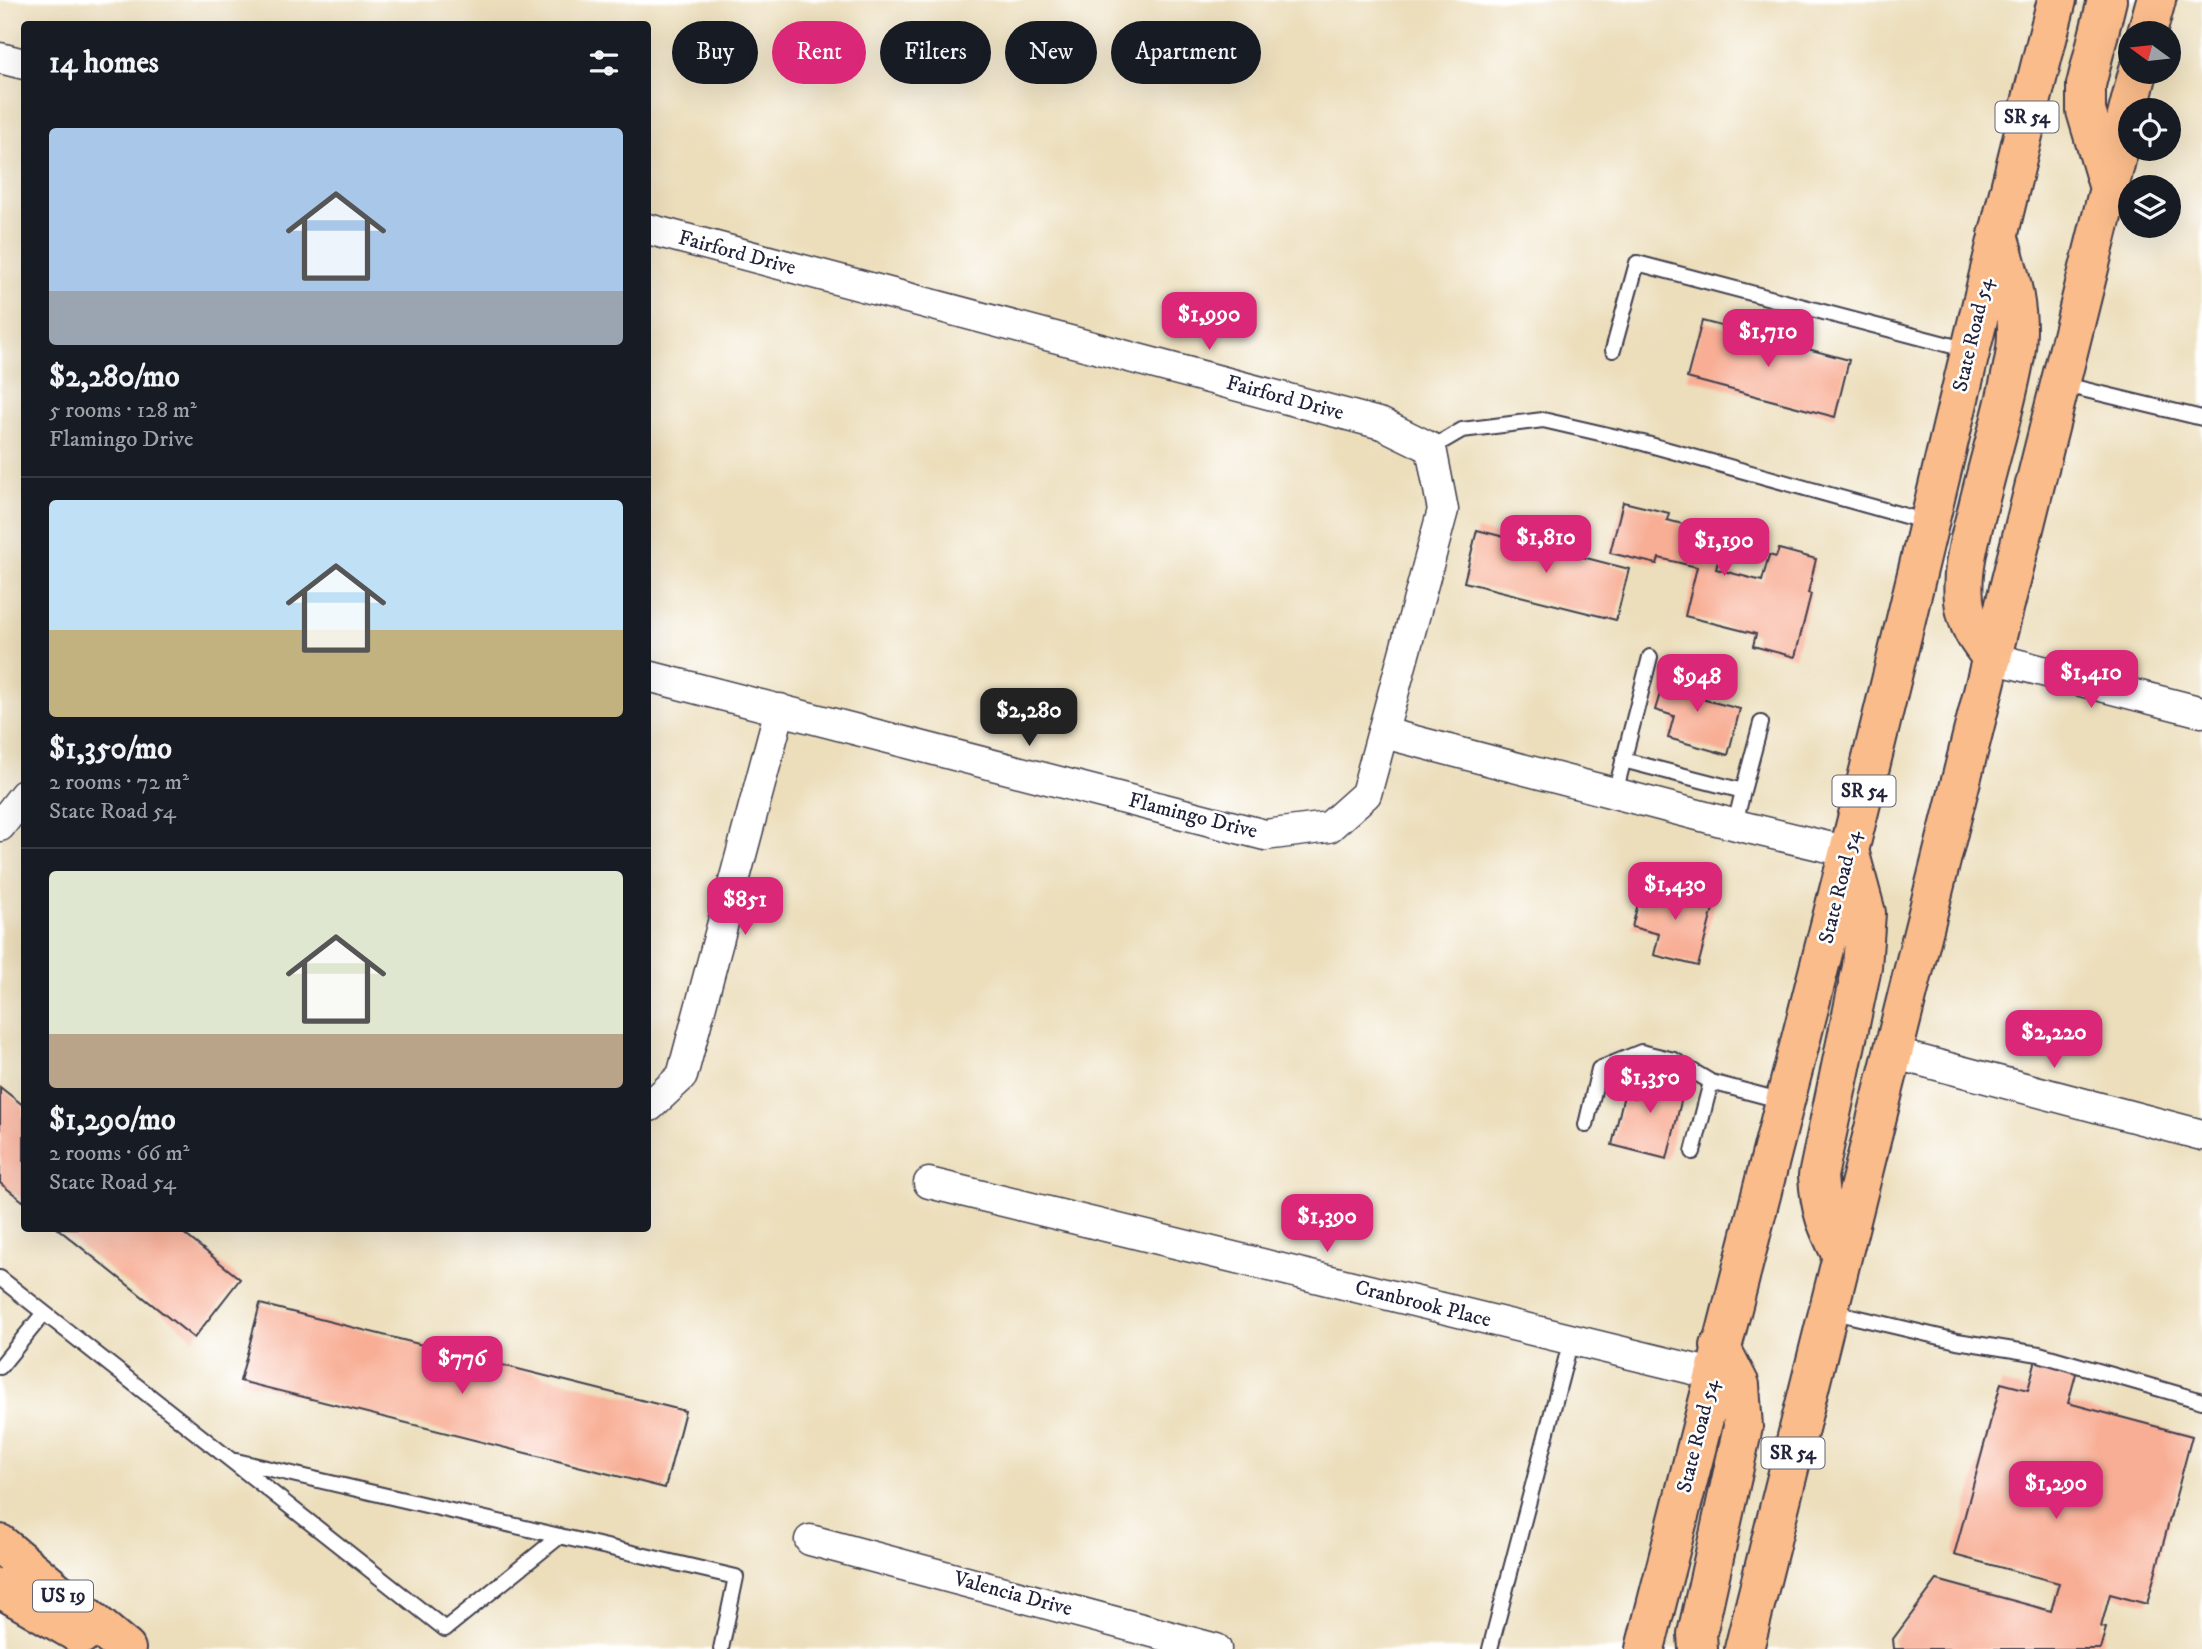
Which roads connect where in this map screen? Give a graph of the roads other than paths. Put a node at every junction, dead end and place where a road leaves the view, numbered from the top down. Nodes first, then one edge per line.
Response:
1 (2057, 0) edge
2 (2107, 0) edge
3 (2155, 0) edge
4 (2150, 21) edge
5 (0, 58) edge
6 (21, 63) edge
7 (2135, 84) edge
8 (2109, 187) junction
9 (651, 230) edge
10 (1997, 233) junction
11 (1613, 350) dead end
12 (1969, 350) junction
13 (2060, 383) junction
14 (2202, 418) edge
15 (1431, 448) junction
16 (1928, 523) junction
17 (1650, 657) dead end
18 (1992, 658) junction
19 (651, 677) edge
20 (780, 709) junction
21 (2202, 712) edge
22 (1761, 723) dead end
23 (1384, 733) junction
24 (1623, 760) junction
25 (1742, 791) junction
26 (1615, 793) junction
27 (17, 798) edge
28 (1735, 824) junction
29 (0, 826) edge
30 (1849, 852) junction
31 (1892, 1054) junction
32 (1711, 1082) junction
33 (1784, 1101) junction
34 (651, 1105) edge
35 (1586, 1125) dead end
36 (2202, 1135) edge
37 (1693, 1152) dead end
38 (929, 1184) dead end
39 (1842, 1256) junction
40 (0, 1278) edge
41 (1829, 1311) junction
42 (44, 1313) junction
43 (1571, 1340) junction
44 (1717, 1360) junction
45 (0, 1367) edge
46 (2202, 1401) edge
47 (230, 1460) junction
48 (560, 1536) junction
49 (810, 1540) dead end
50 (0, 1544) edge
51 (0, 1588) edge
52 (104, 1649) edge
53 (127, 1649) edge
54 (721, 1649) edge
55 (1216, 1649) edge
56 (1490, 1649) edge
57 (1645, 1649) edge
58 (1698, 1649) edge
59 (1744, 1649) edge

1 - 10 main road, State Road 54 / SR 54
2 - 8 main road
3 - 4 main road
5 - 6 street
7 - 8 main road, SR 54
8 - 13 main road, SR 54
9 - 15 street, Fairford Drive
10 - 12 main road, State Road 54 / SR 54
10 - 18 main road
11 - 12 lane
12 - 16 main road, State Road 54 / SR 54
13 - 14 lane
13 - 18 main road, SR 54
15 - 16 lane
15 - 23 street
16 - 30 main road, State Road 54 / SR 54
17 - 24 lane
18 - 21 street
18 - 31 main road, SR 54
19 - 20 street, Flamingo Drive
20 - 23 street, Flamingo Drive
20 - 34 street
22 - 25 lane
23 - 26 street
24 - 25 lane
24 - 26 lane
25 - 28 lane
26 - 28 street
27 - 29 street
28 - 30 street
30 - 33 main road, State Road 54 / SR 54
30 - 39 main road
31 - 36 street
31 - 39 main road, SR 54
32 - 33 lane
32 - 35 lane
32 - 37 lane
33 - 44 main road, State Road 54 / SR 54
38 - 43 street, Cranbrook Place
39 - 41 main road, SR 54
40 - 42 lane
41 - 46 lane
41 - 59 main road, SR 54
42 - 45 lane
42 - 47 lane
43 - 44 street, Cranbrook Place
43 - 56 lane
44 - 57 main road, State Road 54 / SR 54
44 - 58 main road
47 - 48 lane
47 - 48 lane
48 - 54 lane
49 - 55 street, Valencia Drive
50 - 53 main road, US 19
51 - 52 main road

